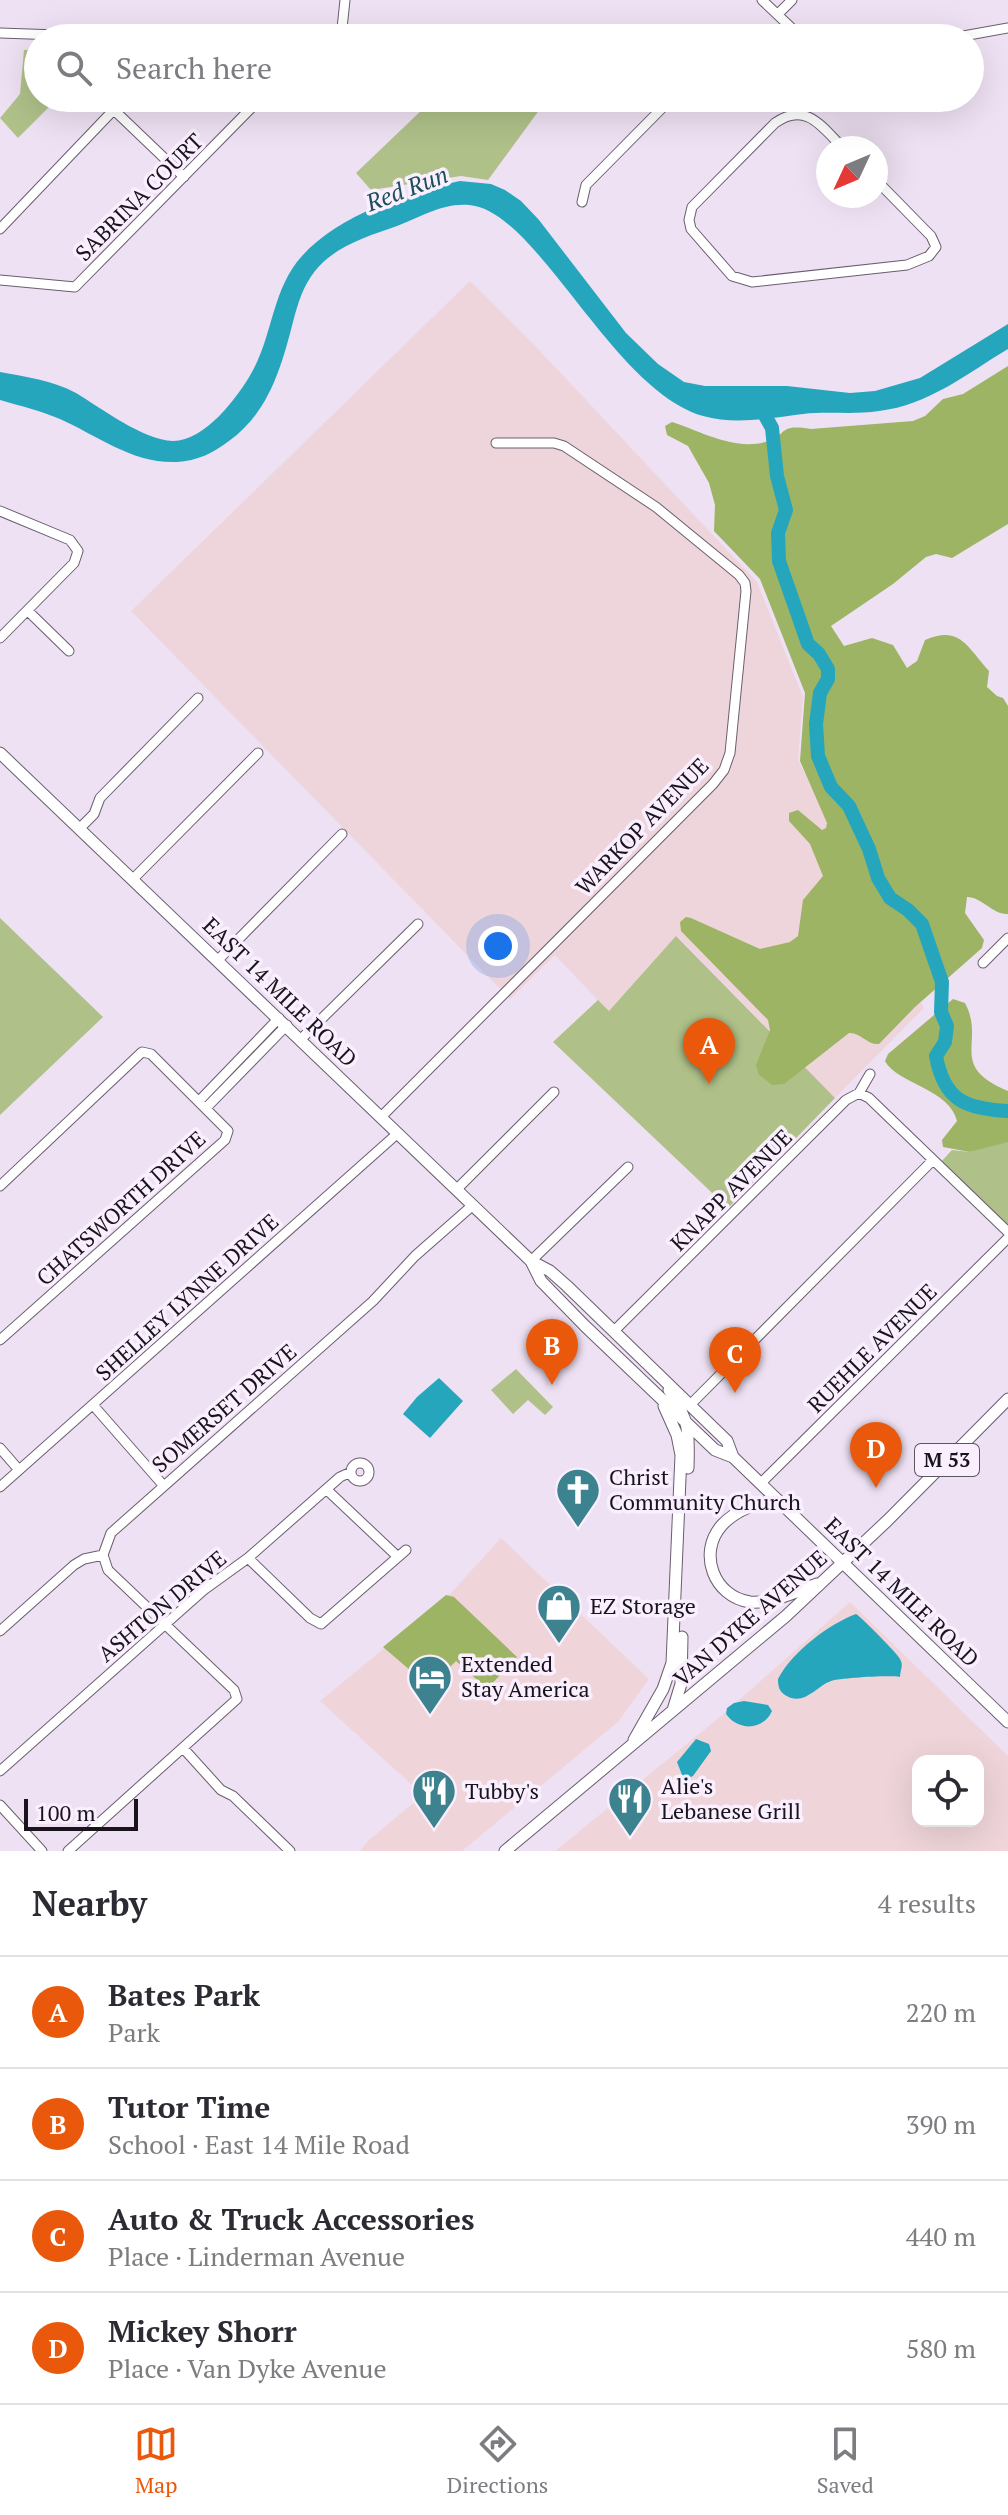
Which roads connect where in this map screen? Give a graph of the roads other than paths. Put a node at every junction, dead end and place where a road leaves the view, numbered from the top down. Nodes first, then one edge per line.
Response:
1 (345, 0) edge
2 (762, 0) edge
3 (792, 0) edge
4 (778, 14) junction
5 (342, 24) edge
6 (788, 24) edge
7 (1008, 28) edge
8 (984, 32) edge
9 (0, 33) edge
10 (24, 34) edge
11 (114, 112) edge
12 (116, 112) edge
13 (247, 112) edge
14 (658, 112) edge
15 (797, 114) joint
16 (831, 136) edge
17 (184, 177) junction
18 (888, 192) edge
19 (582, 202) dead end
20 (0, 229) edge
21 (0, 280) edge
22 (496, 443) dead end
23 (0, 511) edge
24 (28, 611) junction
25 (0, 638) edge
26 (69, 651) dead end
27 (198, 698) dead end
28 (0, 753) edge
29 (258, 753) dead end
30 (80, 828) junction
31 (342, 834) dead end
32 (134, 878) junction
33 (418, 924) dead end
34 (1008, 938) edge
35 (218, 960) junction
36 (983, 963) dead end
37 (283, 1022) junction
38 (301, 1039) junction
39 (870, 1074) dead end
40 (554, 1092) dead end
41 (859, 1093) junction
42 (202, 1104) junction
43 (381, 1117) junction
44 (398, 1133) junction
45 (933, 1160) junction
46 (628, 1167) dead end
47 (0, 1186) edge
48 (456, 1190) junction
49 (473, 1205) junction
50 (1008, 1235) edge
51 (531, 1261) junction
52 (614, 1331) junction
53 (0, 1340) edge
54 (658, 1373) junction
55 (660, 1399) junction
56 (1008, 1399) edge
57 (691, 1404) junction
58 (93, 1405) junction
59 (688, 1426) junction
60 (0, 1448) edge
61 (733, 1457) junction
62 (19, 1470) junction
63 (351, 1472) dead end
64 (761, 1483) junction
65 (163, 1485) junction
66 (0, 1487) edge
67 (326, 1489) junction
68 (778, 1500) junction
69 (103, 1555) junction
70 (248, 1558) junction
71 (843, 1563) junction
72 (821, 1583) junction
73 (165, 1624) junction
74 (0, 1631) edge
75 (671, 1714) junction
76 (1008, 1722) edge
77 (183, 1748) junction
78 (630, 1748) junction
79 (0, 1771) edge
80 (0, 1805) edge
81 (42, 1851) edge
82 (68, 1851) edge
83 (290, 1851) edge
84 (505, 1851) edge

1 - 5 street
2 - 4 street
3 - 4 street
4 - 6 street
7 - 8 street
9 - 10 street
11 - 20 street
12 - 17 street
13 - 17 street, SABRINA COURT
14 - 19 street
15 - 16 street
15 - 18 street
17 - 21 street, SABRINA COURT
22 - 43 street, WARKOP AVENUE
23 - 24 street
24 - 25 street
24 - 26 street
27 - 30 street
28 - 30 main road, EAST 14 MILE ROAD
29 - 32 street
30 - 32 main road, EAST 14 MILE ROAD
31 - 35 street
32 - 35 main road, EAST 14 MILE ROAD
33 - 38 street
34 - 36 street
35 - 37 main road, EAST 14 MILE ROAD
37 - 38 main road, EAST 14 MILE ROAD
37 - 42 street
38 - 43 main road, EAST 14 MILE ROAD
39 - 41 street, KNAPP AVENUE
40 - 48 street
41 - 45 street
41 - 52 street, KNAPP AVENUE
42 - 47 street
42 - 53 street, CHATSWORTH DRIVE
43 - 44 main road, EAST 14 MILE ROAD
44 - 48 main road, EAST 14 MILE ROAD
44 - 58 street, SHELLEY LYNNE DRIVE
45 - 50 street
45 - 57 street
46 - 51 street
48 - 49 main road, EAST 14 MILE ROAD
49 - 51 main road, EAST 14 MILE ROAD
49 - 65 street, SOMERSET DRIVE
50 - 64 street, RUEHLE AVENUE
51 - 52 main road, EAST 14 MILE ROAD
51 - 55 main road, EAST 14 MILE ROAD
52 - 54 main road, EAST 14 MILE ROAD
54 - 57 main road, EAST 14 MILE ROAD
54 - 59 main road
55 - 59 main road, EAST 14 MILE ROAD
55 - 78 main road
56 - 71 main road, VAN DYKE AVENUE / M 53
57 - 61 main road, EAST 14 MILE ROAD
58 - 62 street, SHELLEY LYNNE DRIVE
58 - 65 street
59 - 61 main road, EAST 14 MILE ROAD
59 - 75 main road
60 - 62 street
61 - 64 main road, EAST 14 MILE ROAD
62 - 66 street, SHELLEY LYNNE DRIVE
63 - 67 street, ASHTON DRIVE
64 - 68 main road, EAST 14 MILE ROAD
65 - 69 street, SOMERSET DRIVE
67 - 70 street, ASHTON DRIVE
67 - 70 street
68 - 71 main road, EAST 14 MILE ROAD
68 - 72 main road
69 - 73 street
69 - 74 street
70 - 73 street, ASHTON DRIVE
71 - 72 main road, VAN DYKE AVENUE / M 53
71 - 76 main road, EAST 14 MILE ROAD
72 - 75 main road, VAN DYKE AVENUE / M 53
73 - 77 street
73 - 79 street, ASHTON DRIVE
75 - 78 main road, VAN DYKE AVENUE / M 53
77 - 82 street
77 - 83 street
78 - 84 main road, VAN DYKE AVENUE / M 53
80 - 81 street

